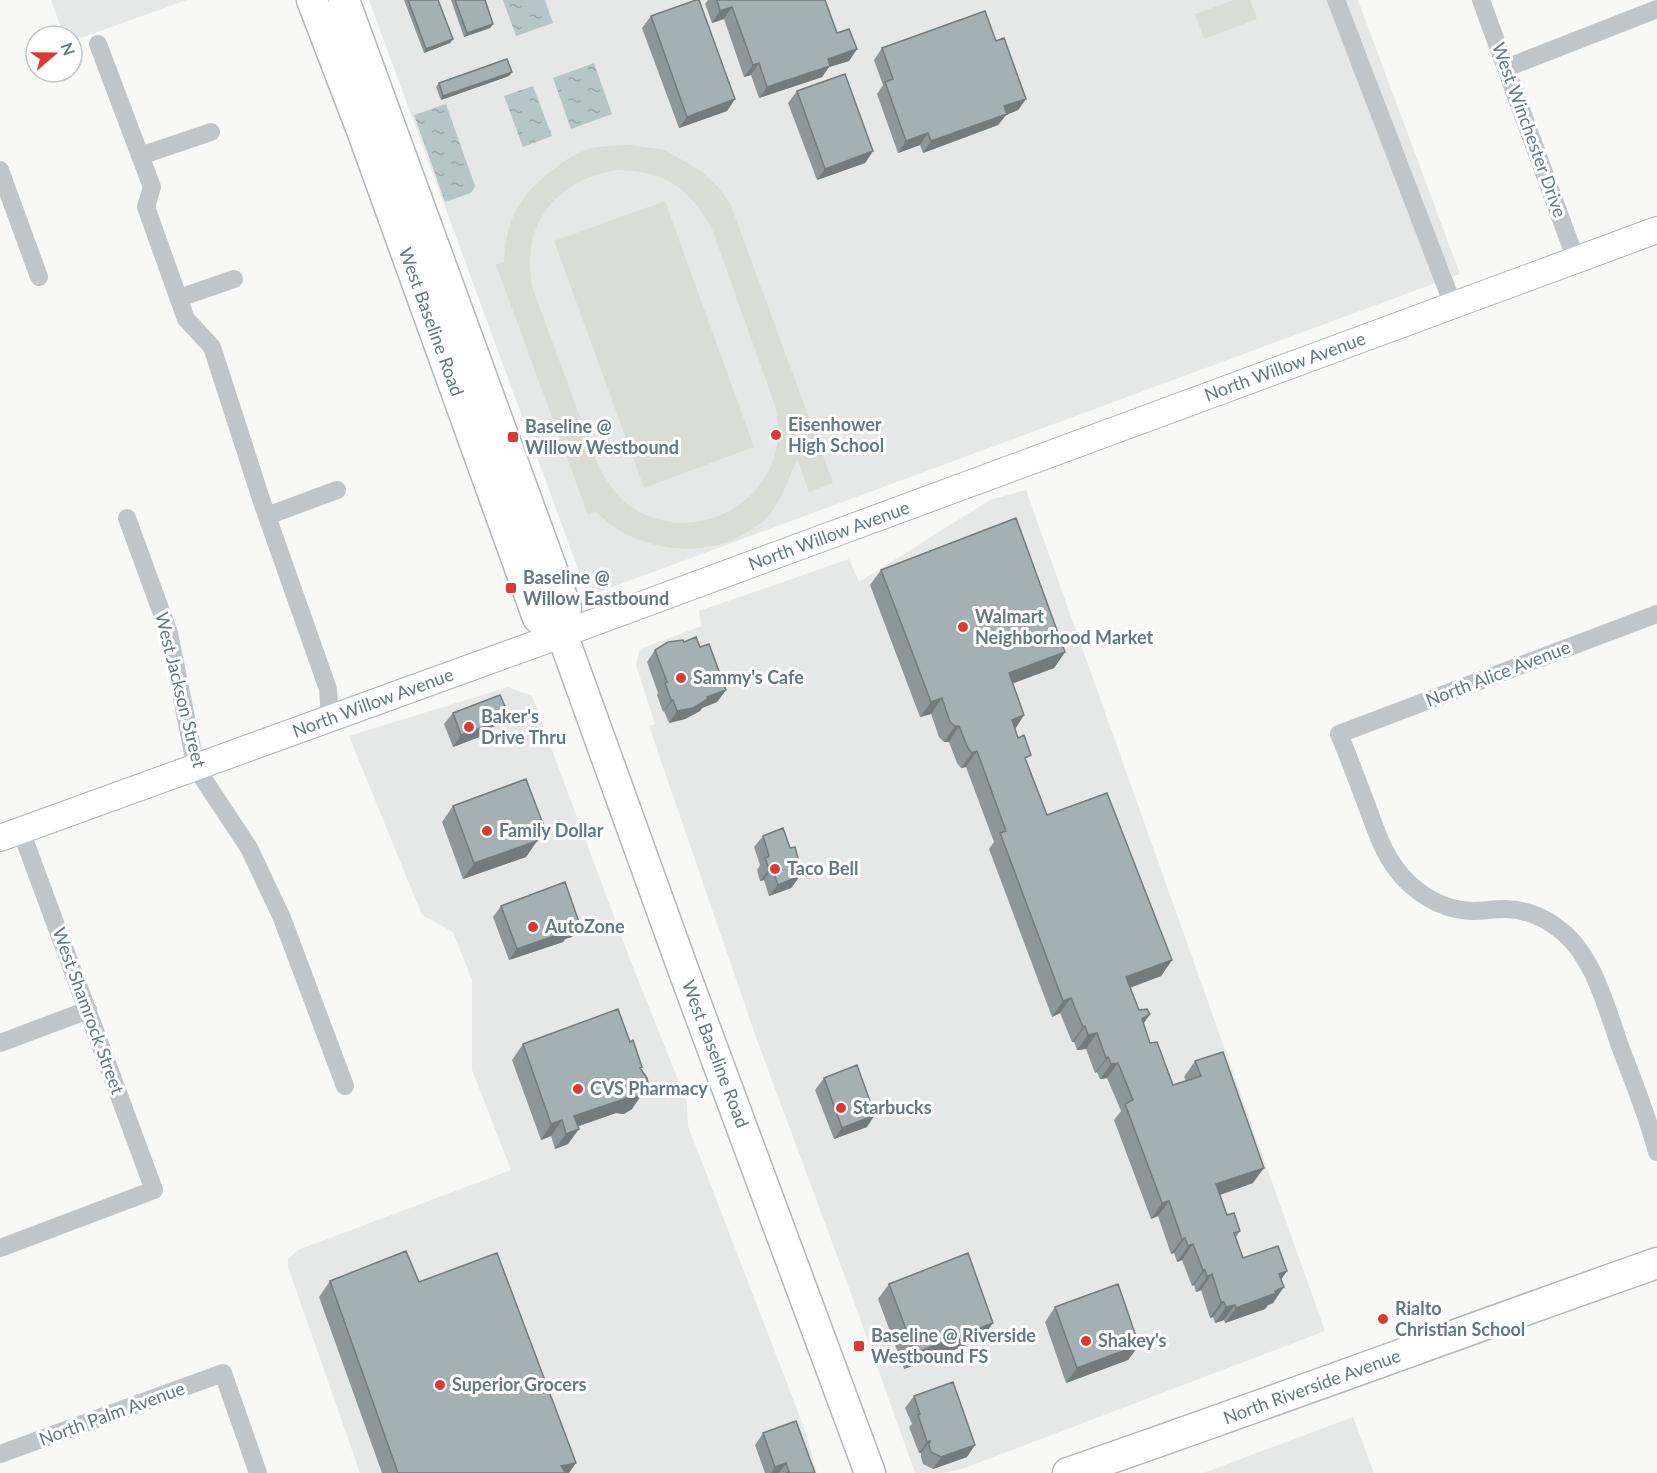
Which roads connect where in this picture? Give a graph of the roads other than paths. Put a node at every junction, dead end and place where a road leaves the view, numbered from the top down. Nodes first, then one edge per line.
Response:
1 (312, 0) edge
2 (344, 0) edge
3 (1336, 0) edge
4 (1481, 0) edge
5 (1657, 9) edge
6 (98, 44) dead end
7 (1506, 68) junction
8 (211, 132) dead end
9 (140, 156) junction
10 (0, 170) edge
11 (1657, 230) edge
12 (1576, 260) junction
13 (39, 277) dead end
14 (234, 279) dead end
15 (179, 298) junction
16 (1453, 305) junction
17 (337, 490) dead end
18 (267, 516) junction
19 (127, 518) dead end
20 (1657, 614) edge
21 (562, 634) junction
22 (330, 719) junction
23 (196, 768) junction
24 (10, 835) edge
25 (88, 1010) junction
26 (0, 1043) edge
27 (345, 1086) dead end
28 (1657, 1152) edge
29 (0, 1248) edge
30 (1657, 1263) edge
31 (0, 1454) edge
32 (258, 1473) edge
33 (870, 1473) edge
34 (1068, 1473) edge

1 - 21 main road, West Baseline Road
2 - 21 main road, West Baseline Road
3 - 16 street
4 - 7 street, West Winchester Drive
5 - 7 street
6 - 9 street
7 - 12 street, West Winchester Drive
8 - 9 street
9 - 15 street
10 - 13 street
11 - 12 street, North Willow Avenue
12 - 16 street, North Willow Avenue
14 - 15 street
15 - 18 street
16 - 21 street, North Willow Avenue
17 - 18 street
18 - 22 street
19 - 23 street, West Jackson Street
20 - 28 street, North Alice Avenue
21 - 22 street, North Willow Avenue
21 - 33 main road, West Baseline Road
22 - 23 street, North Willow Avenue
23 - 24 street, North Willow Avenue
23 - 27 street, West Jackson Street
24 - 25 street, West Shamrock Street
25 - 26 street
25 - 29 street, West Shamrock Street
30 - 34 main road, North Riverside Avenue
31 - 32 street, North Palm Avenue

